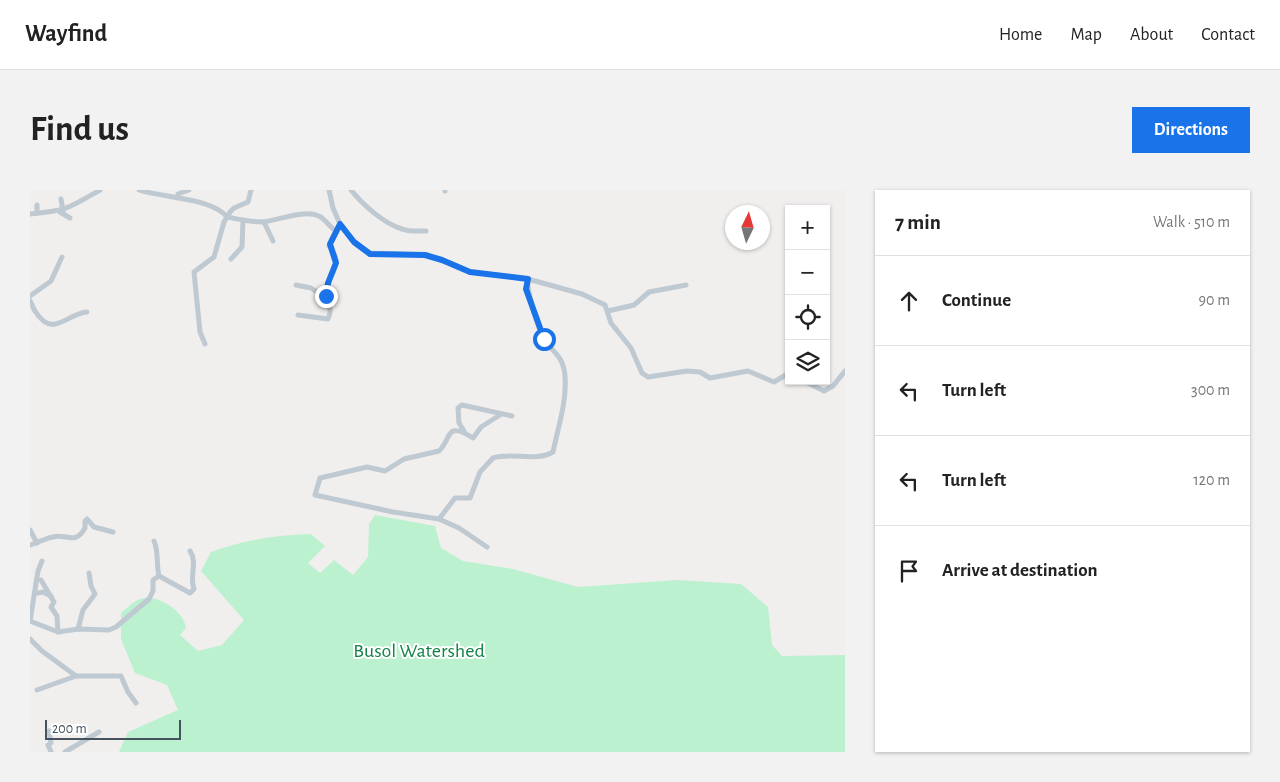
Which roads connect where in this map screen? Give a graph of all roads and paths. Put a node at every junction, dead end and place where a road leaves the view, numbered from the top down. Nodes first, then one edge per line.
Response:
1 (100, 190) edge
2 (139, 190) edge
3 (189, 190) edge
4 (251, 190) edge
5 (329, 190) edge
6 (352, 190) edge
7 (178, 194) edge
8 (62, 199) dead end
9 (37, 205) dead end
10 (61, 211) junction
11 (37, 213) junction
12 (30, 214) edge
13 (227, 217) junction
14 (70, 218) dead end
15 (243, 220) junction
16 (264, 222) junction
17 (340, 224) junction
18 (336, 231) junction
19 (426, 231) dead end
20 (273, 241) dead end
21 (62, 257) dead end
22 (231, 260) dead end
23 (528, 279) junction
24 (296, 285) dead end
25 (686, 285) dead end
26 (30, 296) edge
27 (326, 298) junction
28 (30, 301) edge
29 (608, 311) junction
30 (88, 312) dead end
31 (298, 315) dead end
32 (205, 344) dead end
33 (845, 371) edge
34 (785, 375) edge
35 (812, 385) edge
36 (500, 415) junction
37 (512, 416) dead end
38 (464, 432) junction
39 (439, 519) junction
40 (30, 530) edge
41 (113, 532) dead end
42 (154, 541) dead end
43 (37, 543) junction
44 (30, 545) edge
45 (487, 547) dead end
46 (190, 551) dead end
47 (42, 562) dead end
48 (89, 573) dead end
49 (159, 576) junction
50 (41, 580) dead end
51 (38, 593) dead end
52 (53, 597) junction
53 (30, 621) edge
54 (78, 628) junction
55 (58, 632) junction
56 (30, 638) edge
57 (76, 676) junction
58 (38, 690) dead end
59 (136, 703) dead end
60 (49, 731) dead end
61 (99, 732) dead end
62 (51, 752) edge
63 (65, 752) edge

1 - 10 street
2 - 7 street
3 - 7 street
4 - 13 street
5 - 17 street
6 - 19 street
7 - 13 street
8 - 10 street
9 - 11 street
10 - 11 street
10 - 14 street
11 - 12 street
13 - 15 street
13 - 32 street
15 - 16 street
15 - 22 street
16 - 18 street
16 - 20 street
17 - 18 street
17 - 23 street
18 - 27 street
21 - 26 street
23 - 29 street
23 - 39 street
24 - 27 street
25 - 29 street
27 - 31 street
28 - 30 street
29 - 34 street
33 - 35 street
36 - 37 street
36 - 38 street
36 - 38 street
38 - 39 street
39 - 45 street
40 - 43 street
41 - 43 street
42 - 49 street
43 - 44 street
46 - 49 street
47 - 53 street
48 - 54 street
49 - 54 street
50 - 52 street
51 - 52 street
52 - 55 street
53 - 55 street
54 - 55 street
56 - 57 street
57 - 58 street
57 - 59 street
60 - 62 street
61 - 63 street

